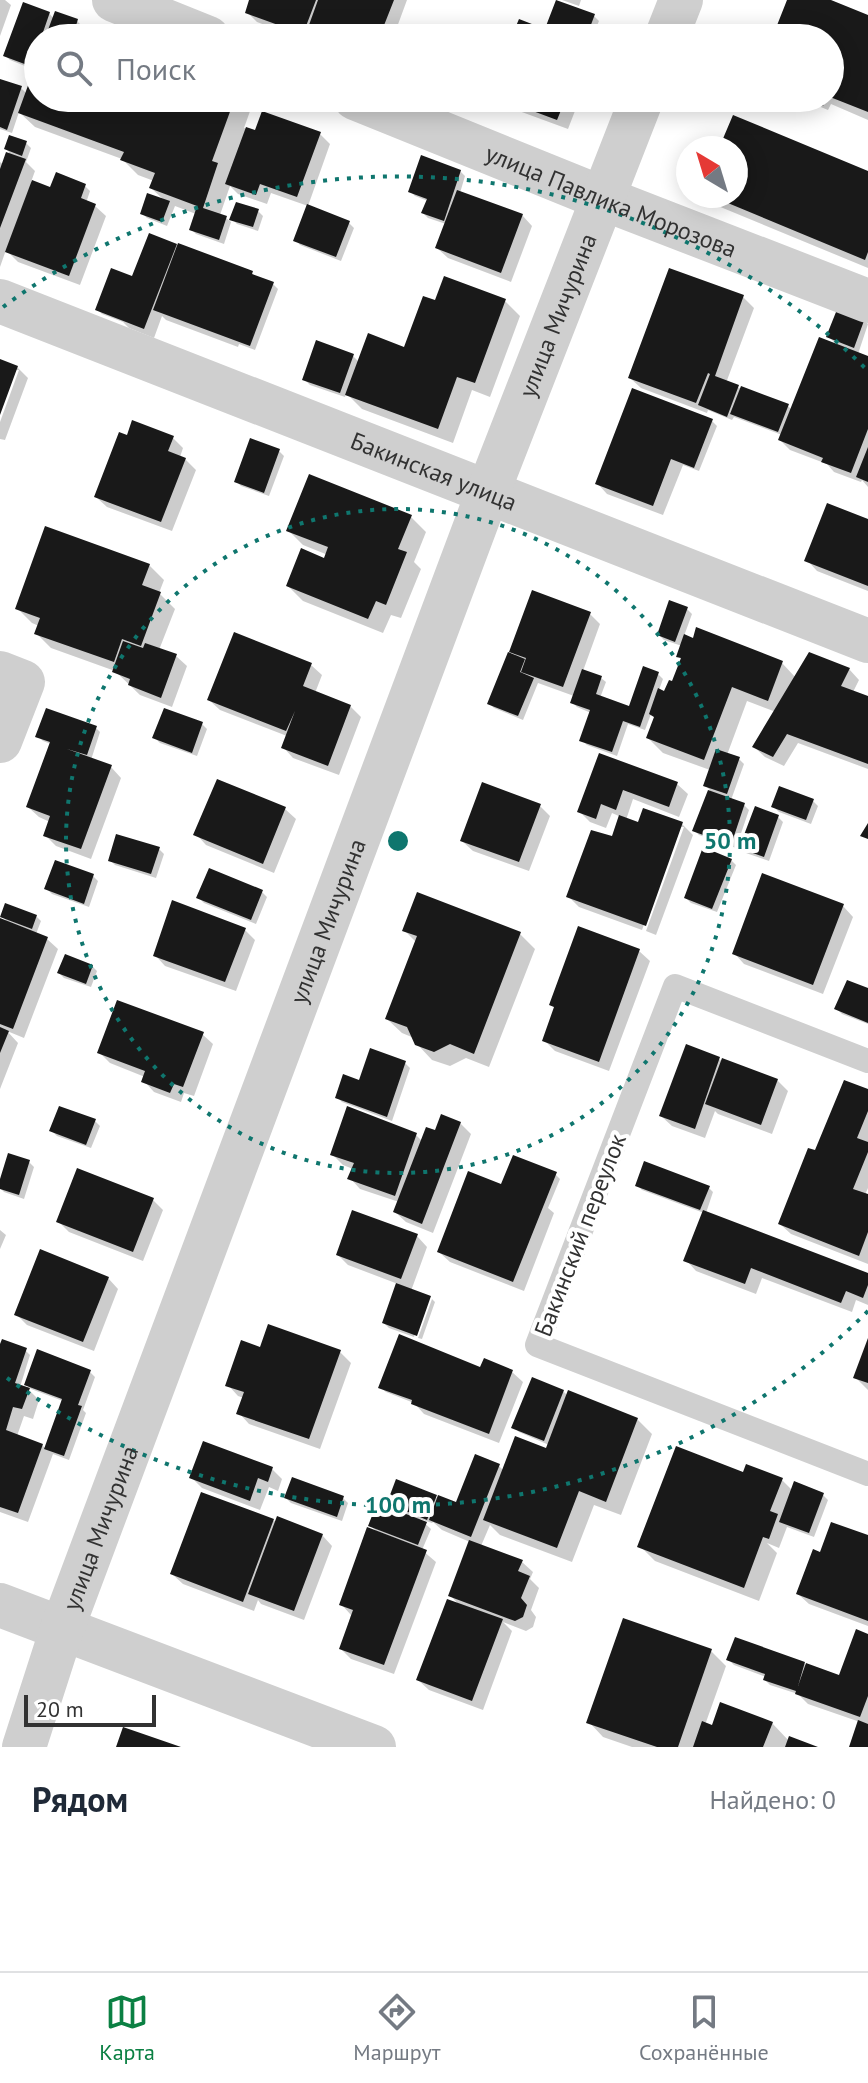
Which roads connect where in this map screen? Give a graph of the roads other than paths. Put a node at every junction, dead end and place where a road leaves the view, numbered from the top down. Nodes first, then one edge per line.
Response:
1 (114, 0) edge
2 (681, 0) edge
3 (173, 24) edge
4 (672, 24) edge
5 (390, 112) edge
6 (636, 112) edge
7 (602, 198) junction
8 (0, 301) edge
9 (868, 301) edge
10 (488, 492) junction
11 (868, 641) edge
12 (12, 678) edge
13 (0, 741) edge
14 (868, 1061) edge
15 (868, 1474) edge
16 (0, 1605) edge
17 (62, 1629) junction
18 (24, 1747) edge
19 (374, 1747) edge

1 - 3 street
2 - 4 street
5 - 7 street, улица Павлика Морозова
6 - 7 street, улица Мичурина
7 - 9 street, улица Павлика Морозова
7 - 10 street, улица Мичурина
8 - 10 street, Бакинская улица
10 - 11 street, Бакинская улица
10 - 17 street, улица Мичурина
12 - 13 street
14 - 15 lane, Бакинский переулок
16 - 17 street
17 - 18 street, улица Мичурина
17 - 19 street

